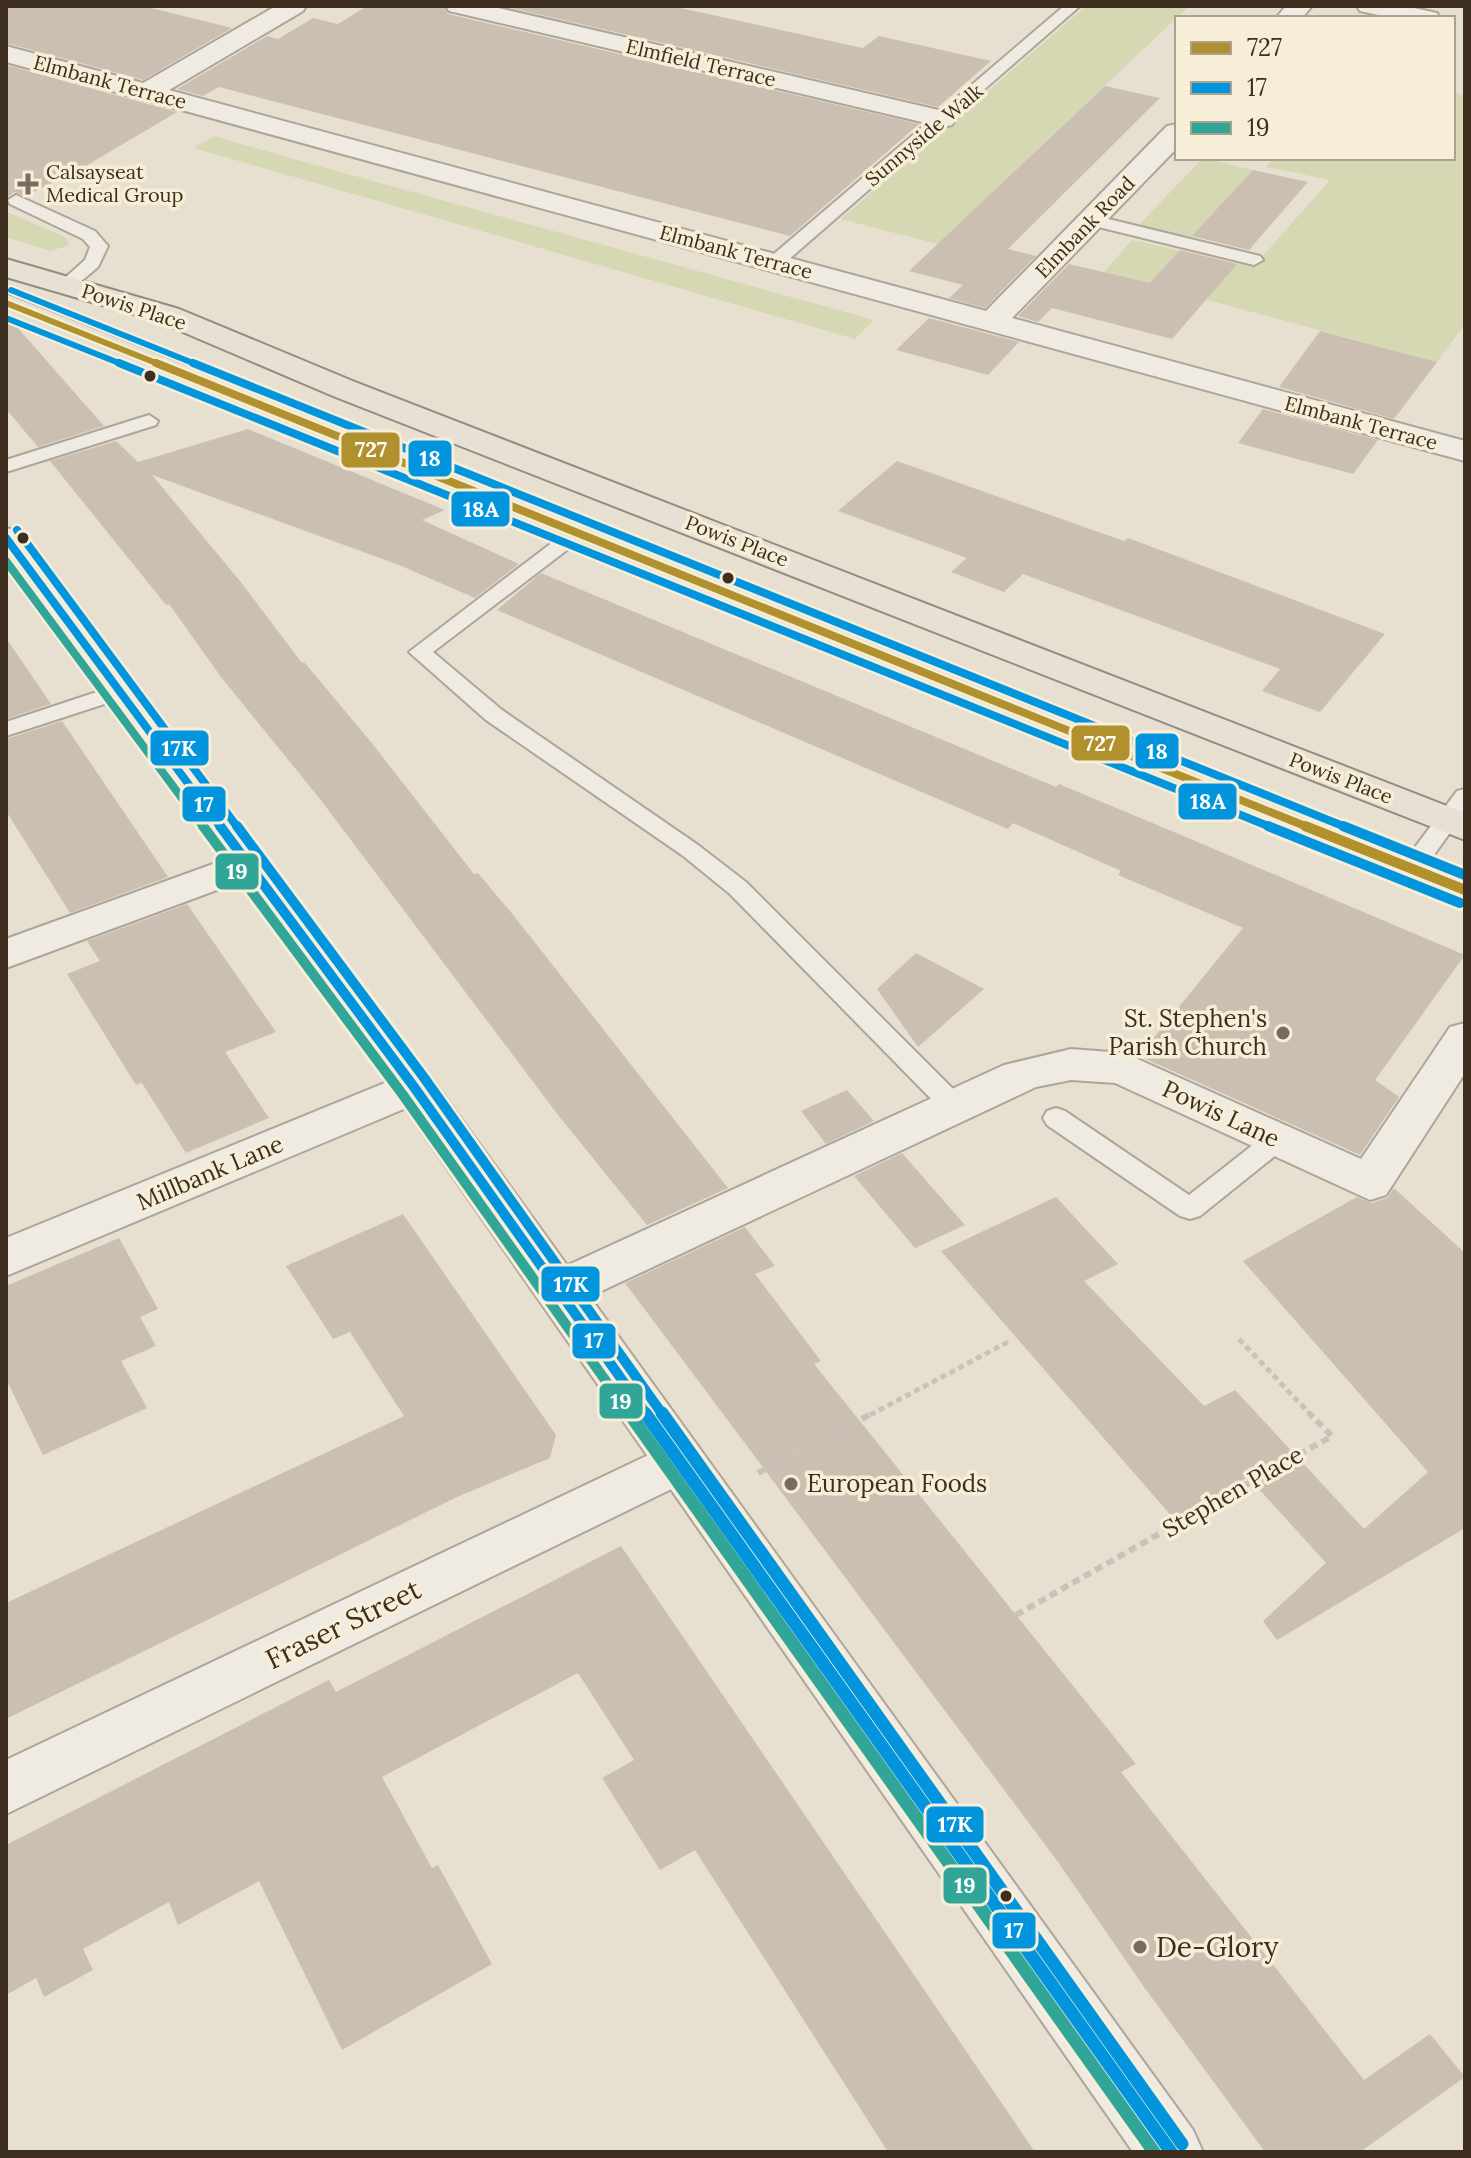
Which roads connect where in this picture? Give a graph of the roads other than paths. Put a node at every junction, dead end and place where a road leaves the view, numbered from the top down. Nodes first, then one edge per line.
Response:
1 (294, 6) edge
2 (458, 6) edge
3 (1073, 6) edge
4 (1369, 6) edge
5 (1418, 16) edge
6 (6, 54) edge
7 (147, 92) junction
8 (943, 119) junction
9 (1175, 134) edge
10 (16, 200) dead end
11 (1092, 220) junction
12 (1254, 260) dead end
13 (774, 263) junction
14 (6, 268) edge
15 (66, 285) junction
16 (9, 306) edge
17 (992, 322) junction
18 (149, 421) dead end
19 (1465, 451) edge
20 (6, 466) edge
21 (577, 533) junction
22 (6, 538) edge
23 (121, 691) junction
24 (6, 729) edge
25 (1460, 814) edge
26 (249, 864) junction
27 (1412, 868) junction
28 (1465, 890) edge
29 (6, 954) edge
30 (1465, 1038) edge
31 (414, 1087) junction
32 (954, 1106) junction
33 (1056, 1118) dead end
34 (1277, 1140) junction
35 (6, 1258) edge
36 (559, 1290) junction
37 (694, 1480) junction
38 (6, 1788) edge
39 (1171, 2152) edge

1 - 7 street
2 - 8 street, Elmfield Terrace
3 - 8 lane, Sunnyside Walk
4 - 5 street
6 - 7 street, Elmbank Terrace
7 - 13 street, Elmbank Terrace
8 - 13 lane, Sunnyside Walk
9 - 11 street, Elmbank Road
10 - 15 lane
11 - 12 lane
11 - 17 street, Elmbank Road
13 - 17 street, Elmbank Terrace
14 - 15 main road, Powis Place
15 - 25 main road, Powis Place
16 - 21 main road, Powis Place
17 - 19 street, Elmbank Terrace
18 - 20 lane
21 - 27 main road, Powis Place
21 - 32 lane
22 - 23 street
23 - 24 lane
23 - 26 street
25 - 27 lane
26 - 29 street
26 - 31 street
27 - 28 main road, Powis Place
30 - 34 street, Powis Lane
31 - 35 street, Millbank Lane
31 - 36 street
32 - 34 street, Powis Lane
32 - 36 street, Powis Lane
33 - 34 lane
36 - 37 street
37 - 38 street, Fraser Street
37 - 39 street

